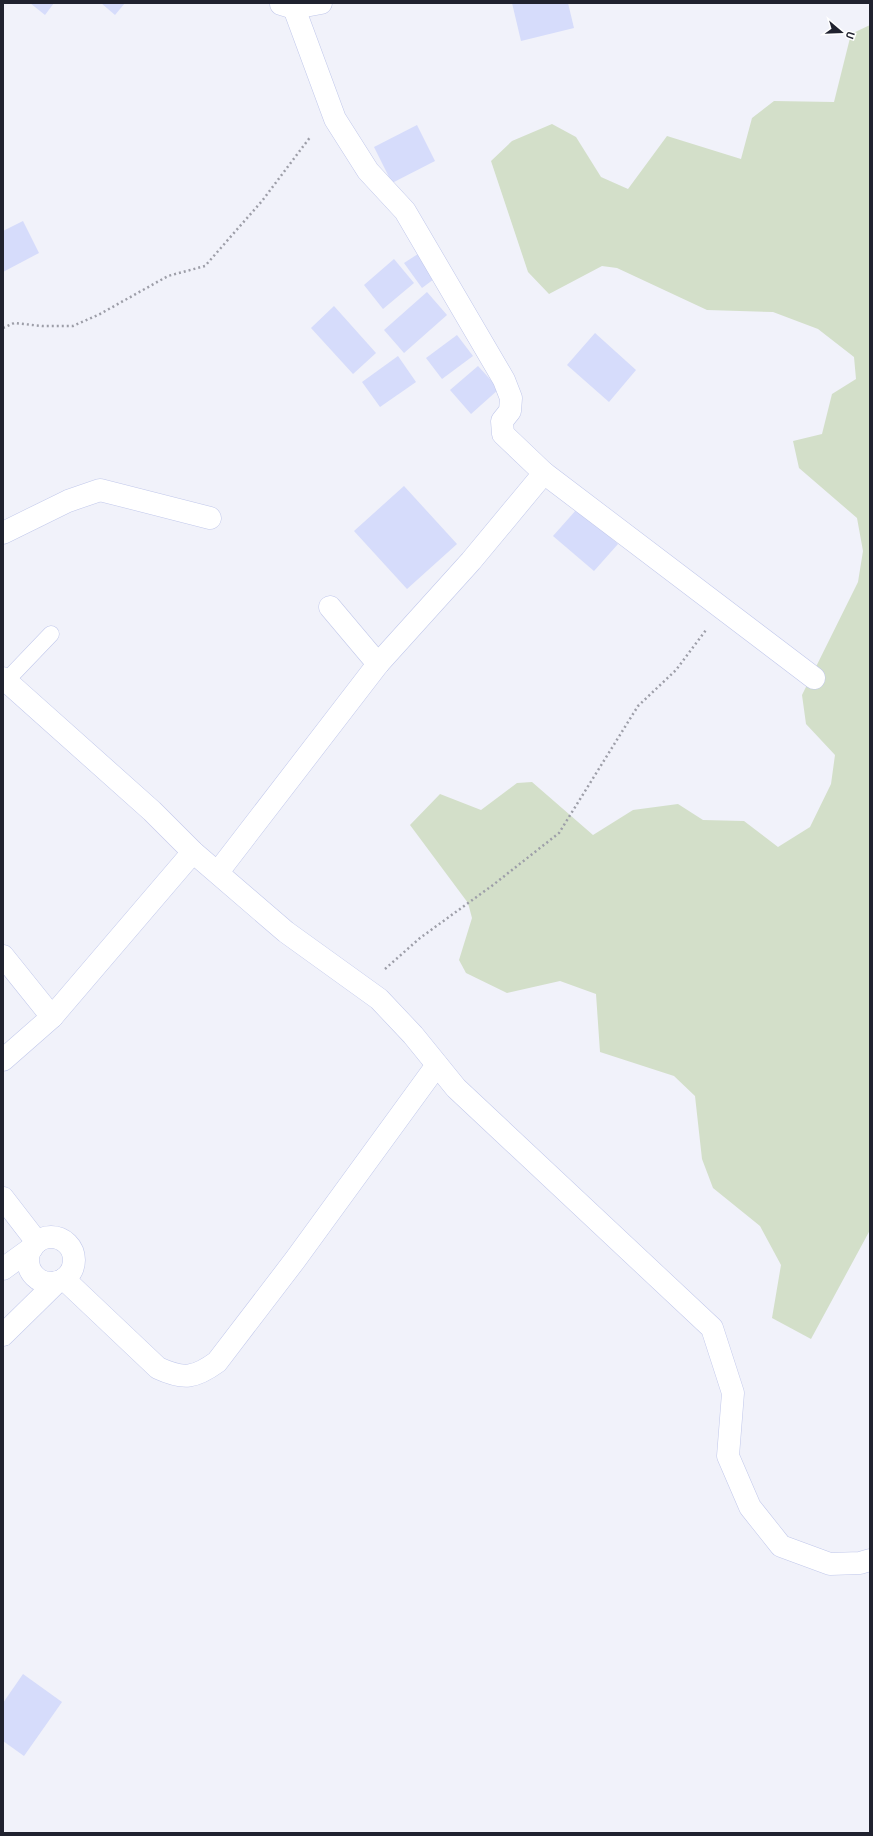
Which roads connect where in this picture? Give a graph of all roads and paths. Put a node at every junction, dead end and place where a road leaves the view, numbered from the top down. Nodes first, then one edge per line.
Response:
1 (321, 3) edge
2 (287, 5) edge
3 (335, 119) junction
4 (3, 328) edge
5 (544, 472) junction
6 (210, 518) dead end
7 (3, 533) edge
8 (330, 606) dead end
9 (722, 608) junction
10 (51, 634) dead end
11 (378, 664) junction
12 (814, 678) dead end
13 (5, 679) edge
14 (193, 852) junction
15 (218, 872) junction
16 (3, 956) edge
17 (364, 989) junction
18 (52, 1016) junction
19 (3, 1060) edge
20 (438, 1065) junction
21 (3, 1198) edge
22 (34, 1245) junction
23 (3, 1269) edge
24 (60, 1280) junction
25 (3, 1335) edge
26 (870, 1560) edge

1 - 2 street
2 - 3 street
3 - 4 path
3 - 5 street
5 - 9 street
5 - 11 street
6 - 7 street
8 - 11 street
9 - 12 street
9 - 17 path
10 - 13 lane
11 - 15 street
13 - 14 street
14 - 15 street
14 - 18 street
15 - 17 street
16 - 18 street
17 - 20 street
18 - 19 street
20 - 24 street
20 - 26 street
21 - 22 street
22 - 23 street
22 - 24 street
22 - 24 street
24 - 25 street

